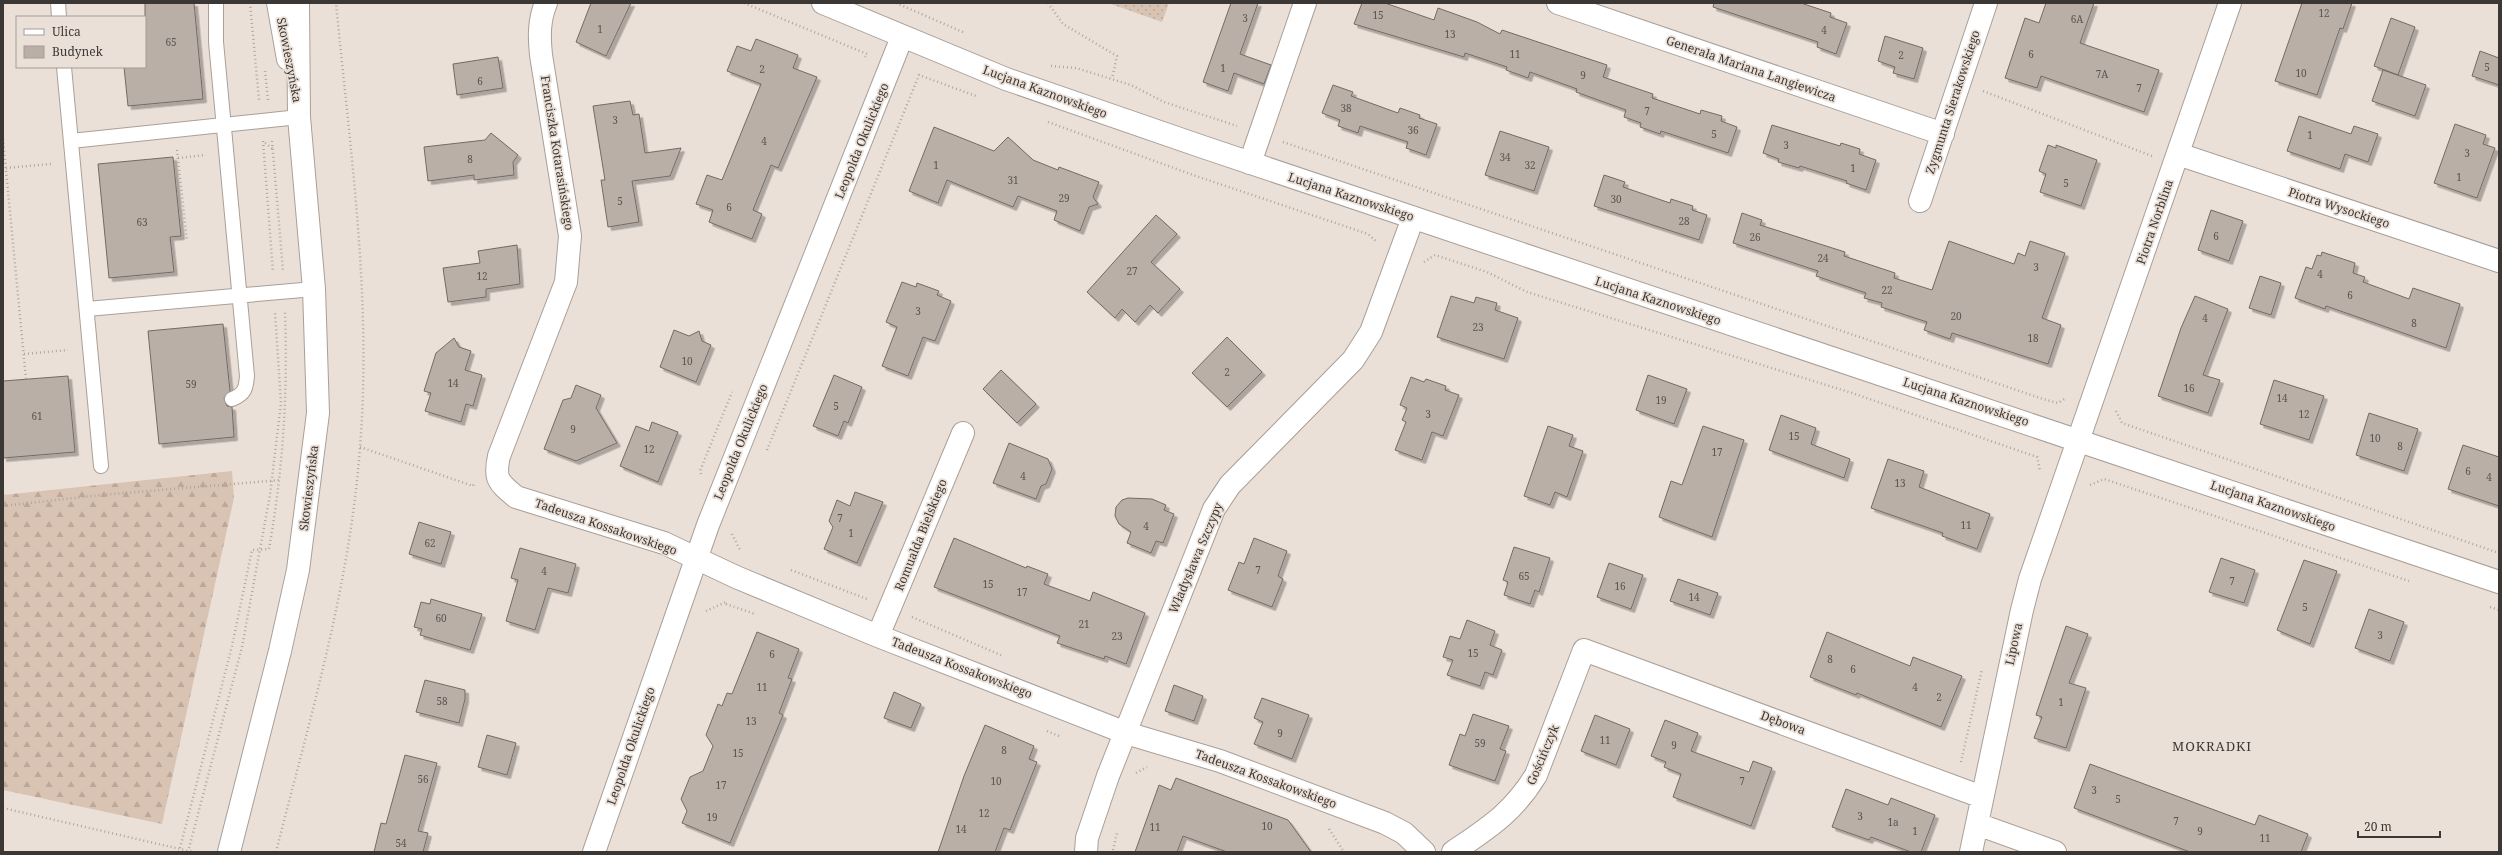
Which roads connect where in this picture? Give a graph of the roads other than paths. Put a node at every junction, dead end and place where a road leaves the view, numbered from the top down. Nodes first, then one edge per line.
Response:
1 (58, 3) edge
2 (216, 3) edge
3 (278, 3) edge
4 (298, 3) edge
5 (546, 3) edge
6 (823, 3) edge
7 (1305, 3) edge
8 (1558, 3) edge
9 (1986, 3) edge
10 (2230, 3) edge
11 (59, 16) edge
12 (902, 37) junction
13 (64, 68) edge
14 (299, 117) junction
15 (224, 125) junction
16 (1943, 134) junction
17 (71, 141) junction
18 (2178, 154) junction
19 (1250, 163) junction
20 (1920, 201) dead end
21 (1413, 218) junction
22 (2499, 261) edge
23 (314, 289) junction
24 (240, 294) junction
25 (87, 309) junction
26 (232, 399) dead end
27 (963, 434) dead end
28 (2078, 441) junction
29 (102, 466) dead end
30 (499, 483) joint
31 (696, 559) junction
32 (2499, 582) edge
33 (878, 636) junction
34 (1584, 650) joint
35 (1126, 733) junction
36 (1982, 797) junction
37 (1977, 824) junction
38 (229, 852) edge
39 (594, 852) edge
40 (1086, 852) edge
41 (1424, 852) edge
42 (1453, 852) edge
43 (1971, 852) edge
44 (2055, 852) edge

1 - 11 lane
2 - 15 lane
3 - 14 street, Skowieszyńska
4 - 14 street, Skowieszyńska
5 - 30 street, Franciszka Kotarasińskiego
6 - 12 street, Lucjana Kaznowskiego
7 - 19 street
8 - 16 street, Generała Mariana Langiewicza
9 - 16 street, Zygmunta Sierakowskiego
10 - 18 street, Piotra Norblina
12 - 19 street, Lucjana Kaznowskiego
12 - 31 street, Leopolda Okulickiego
13 - 17 lane
14 - 15 lane
14 - 23 street, Skowieszyńska
15 - 17 lane
15 - 24 lane
16 - 20 street, Zygmunta Sierakowskiego
17 - 25 lane
18 - 22 street, Piotra Wysockiego
18 - 28 street, Piotra Norblina
19 - 21 street, Lucjana Kaznowskiego
21 - 28 street, Lucjana Kaznowskiego
21 - 35 street, Władysława Szczypy
23 - 24 lane
23 - 38 street, Skowieszyńska
24 - 25 lane
24 - 26 lane
25 - 29 lane
27 - 33 street, Romualda Bielskiego
28 - 32 street, Lucjana Kaznowskiego
28 - 36 street, Lipowa
30 - 31 street, Tadeusza Kossakowskiego
31 - 33 street, Tadeusza Kossakowskiego
31 - 39 street, Leopolda Okulickiego
33 - 35 street, Tadeusza Kossakowskiego
34 - 36 street, Dębowa
34 - 42 street, Gościńczyk
35 - 40 street, Władysława Szczypy
35 - 41 street, Tadeusza Kossakowskiego
36 - 37 street, Lipowa
37 - 43 street, Lipowa
37 - 44 street

